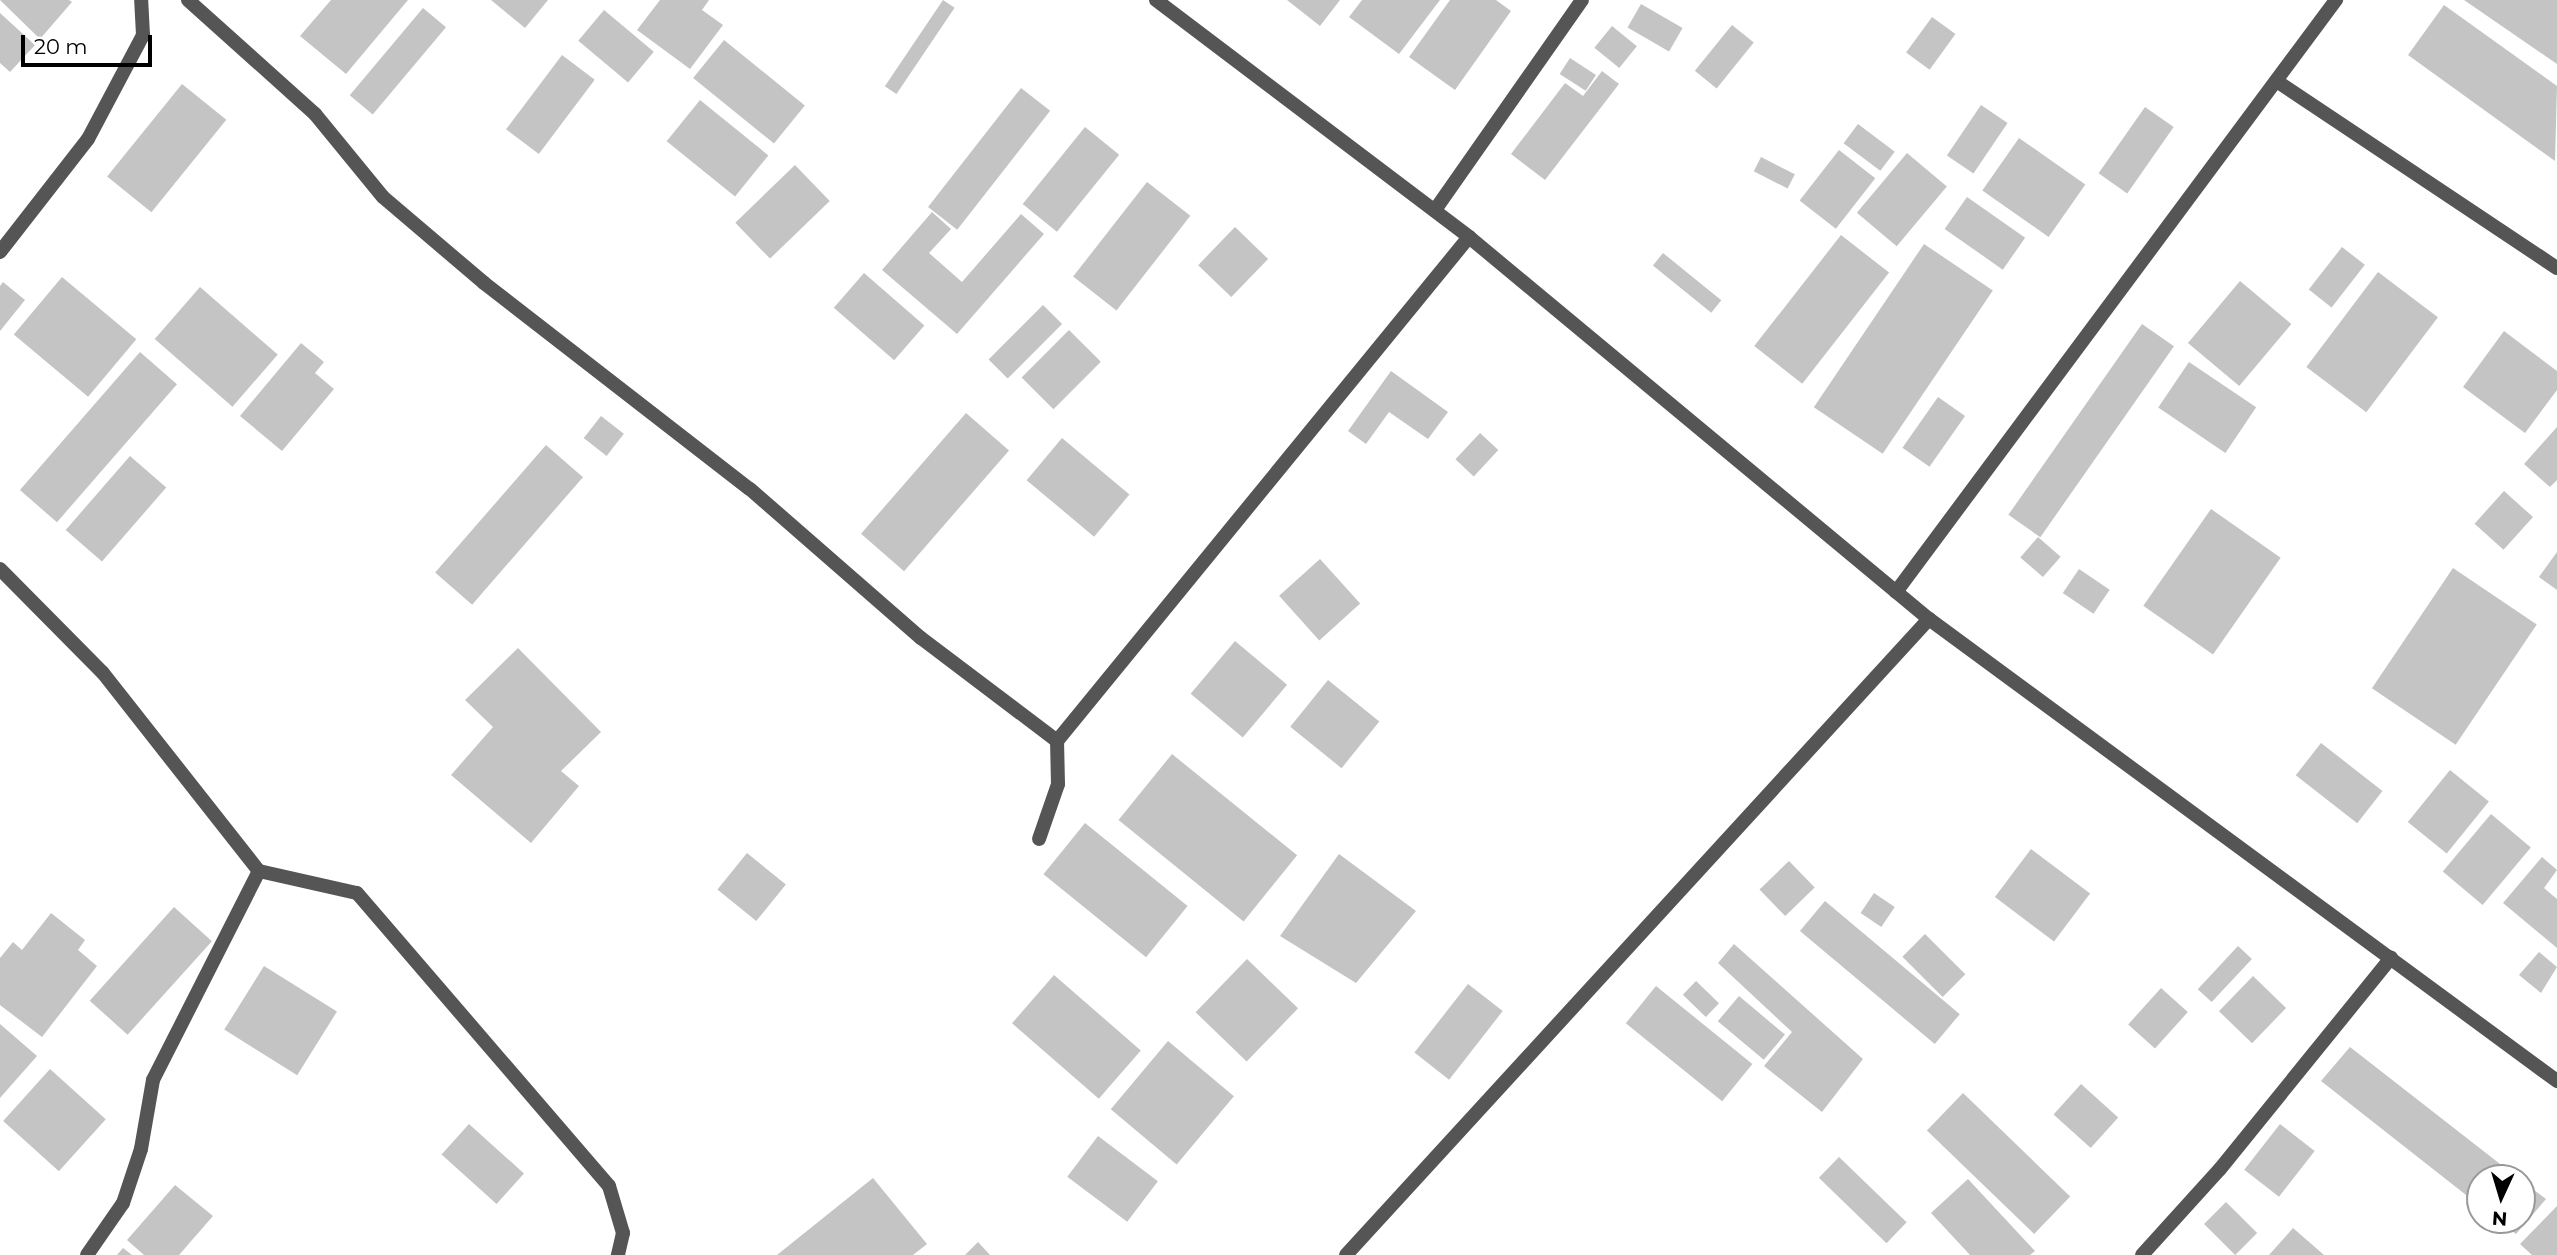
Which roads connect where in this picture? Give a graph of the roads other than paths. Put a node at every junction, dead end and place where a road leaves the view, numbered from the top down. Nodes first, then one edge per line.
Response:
1 (141, 0) edge
2 (188, 0) edge
3 (1156, 0) edge
4 (1582, 0) edge
5 (2336, 0) edge
6 (2278, 82) junction
7 (1435, 210) junction
8 (1469, 237) junction
9 (0, 252) edge
10 (2557, 268) edge
11 (0, 569) edge
12 (1896, 593) junction
13 (1928, 619) junction
14 (1057, 741) junction
15 (1040, 839) dead end
16 (259, 871) junction
17 (2391, 958) junction
18 (2557, 1081) edge
19 (87, 1255) edge
20 (618, 1255) edge
21 (1346, 1255) edge
22 (2142, 1255) edge

1 - 9 street
2 - 14 street
3 - 7 street
4 - 7 street
5 - 6 street
6 - 10 street
6 - 12 street
7 - 8 street
8 - 12 street
8 - 14 street
11 - 16 street
12 - 13 street
13 - 17 street
13 - 21 street
14 - 15 street
16 - 19 street
16 - 20 street
17 - 18 street
17 - 22 street

